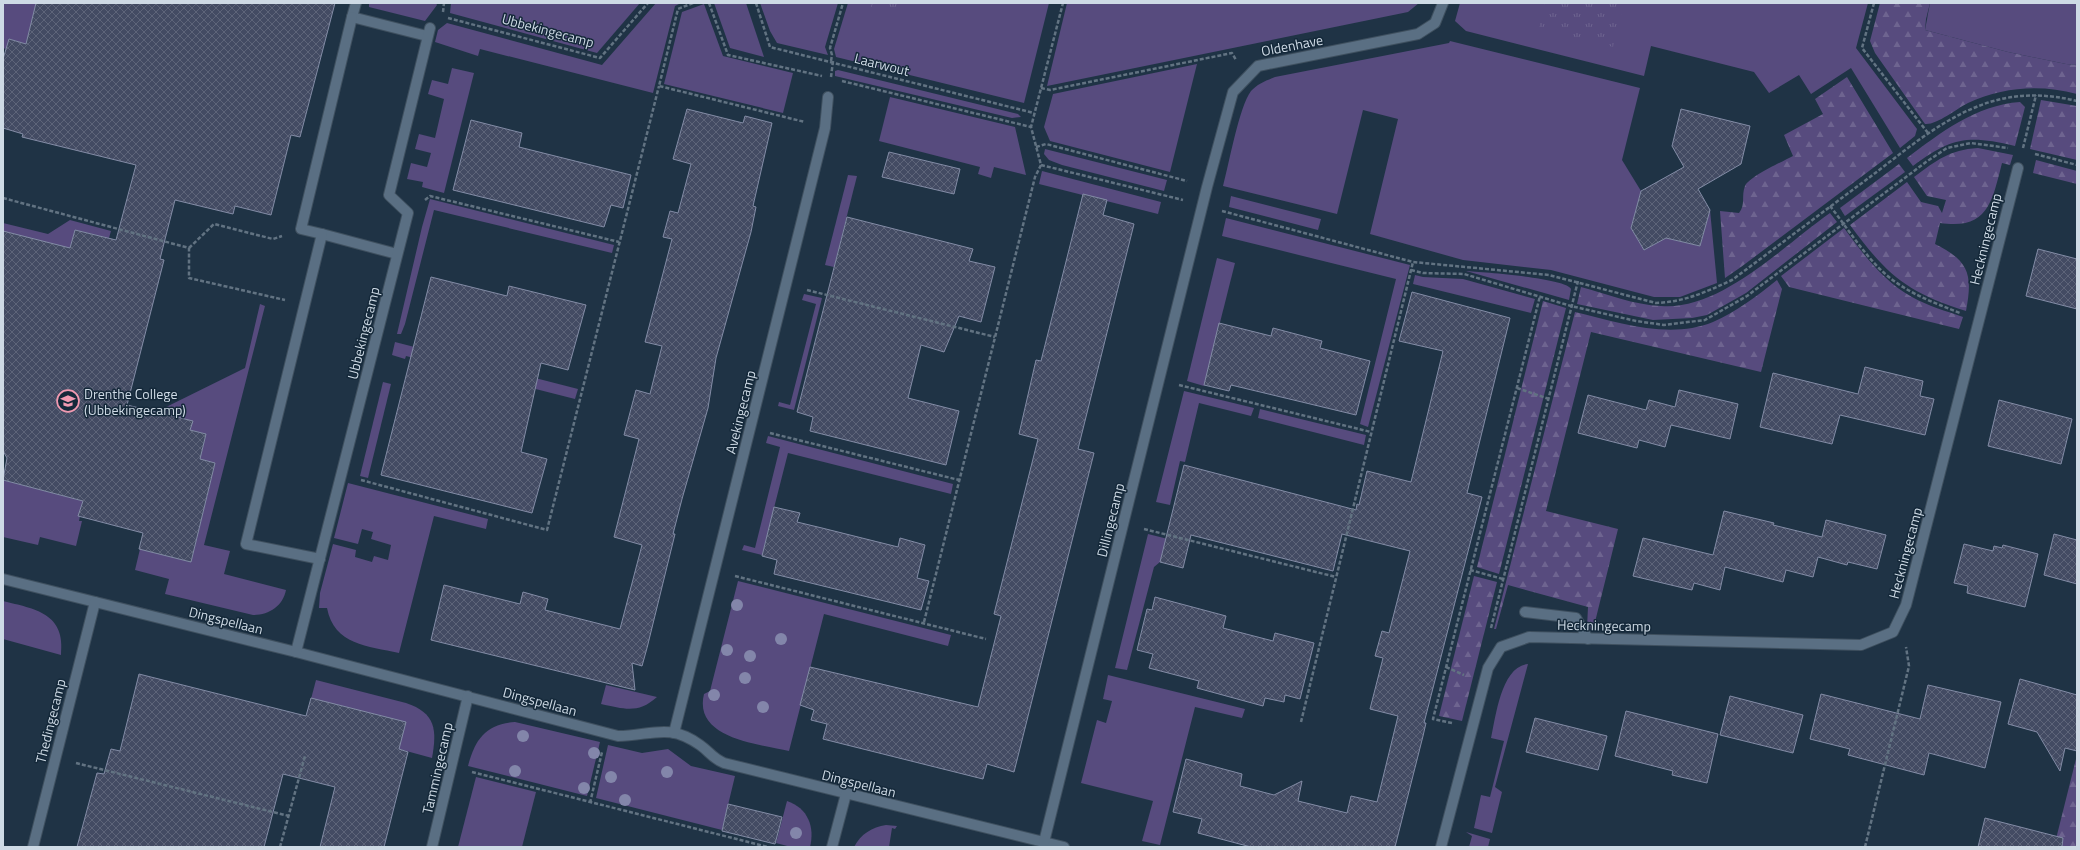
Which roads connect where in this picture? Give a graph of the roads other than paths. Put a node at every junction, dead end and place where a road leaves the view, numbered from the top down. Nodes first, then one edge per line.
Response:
1 (356, 3) edge
2 (1444, 3) edge
3 (352, 17) junction
4 (828, 97) dead end
5 (2018, 168) road end
6 (1202, 205) joint
7 (322, 234) junction
8 (397, 254) junction
9 (320, 559) junction
10 (3, 579) edge
11 (95, 602) junction
12 (1525, 612) dead end
13 (1588, 638) junction
14 (296, 652) junction
15 (468, 696) junction
16 (674, 733) junction
17 (846, 794) junction
18 (1044, 842) junction
19 (33, 847) edge
20 (432, 847) edge
21 (832, 847) edge
22 (1064, 847) edge
23 (1440, 847) edge

1 - 3 street
2 - 6 street, Oldenhave
3 - 7 street
3 - 8 street, Ubbekingecamp
4 - 16 street, Avekingecamp
5 - 13 street, Heckningecamp
6 - 18 street, Dillingecamp
7 - 8 street
7 - 9 street
8 - 9 street, Ubbekingecamp
9 - 14 street, Ubbekingecamp
10 - 11 street, Dingspellaan
11 - 14 street, Dingspellaan
11 - 19 street, Thedingecamp
12 - 13 street
13 - 23 street, Heckningecamp
14 - 15 street, Dingspellaan
15 - 16 street, Dingspellaan
15 - 20 street, Tammingecamp
16 - 17 street, Dingspellaan
17 - 18 street, Dingspellaan
17 - 21 street
18 - 22 street, Dingspellaan

